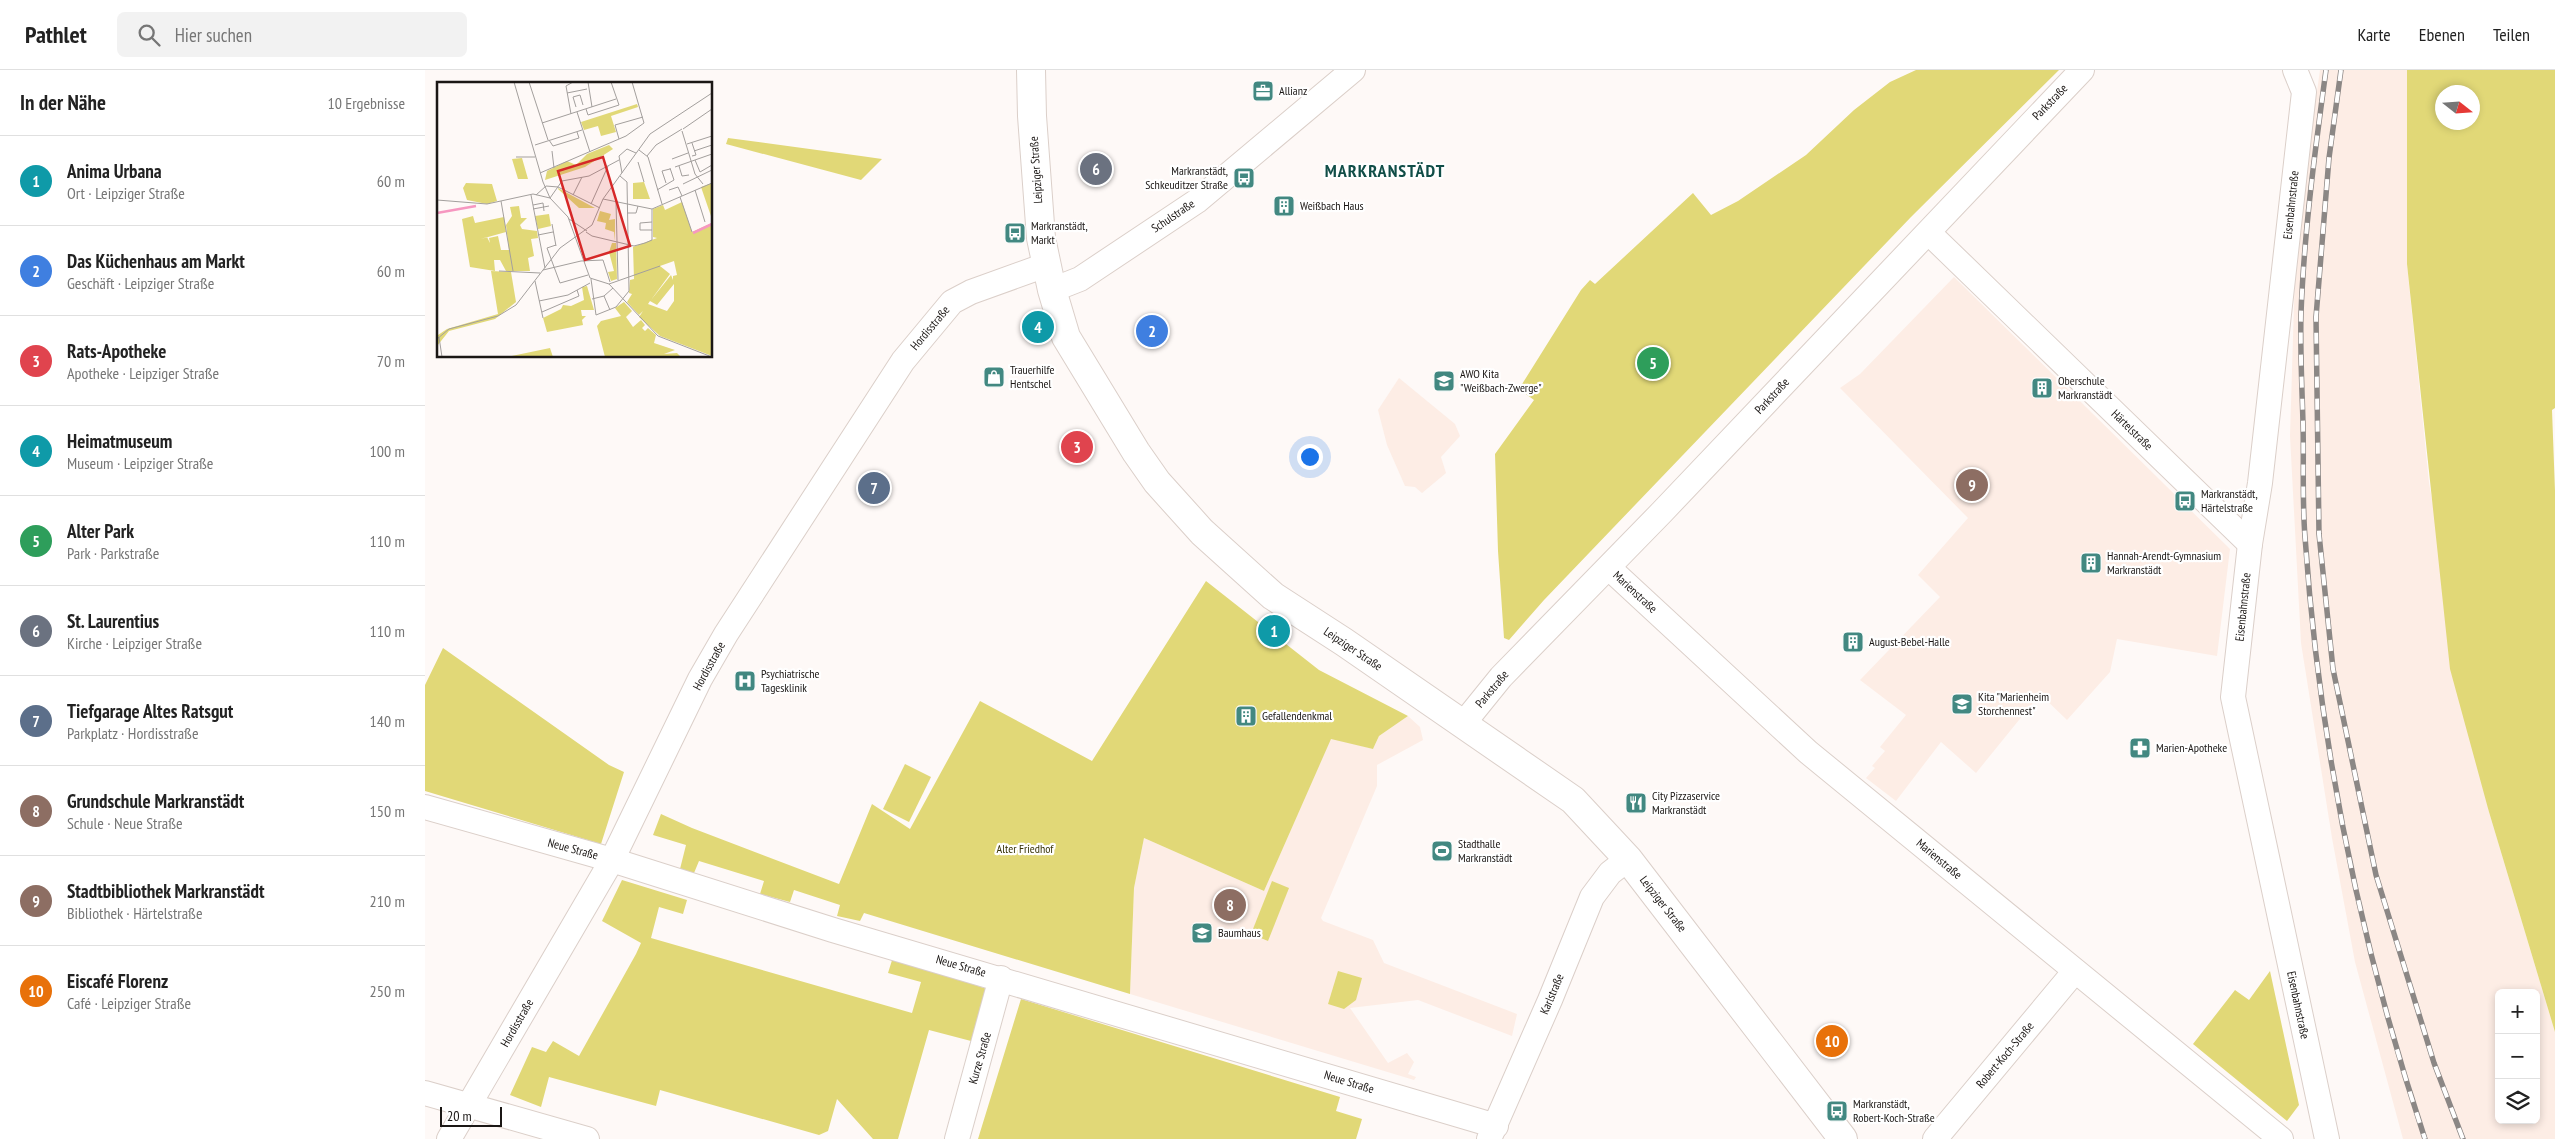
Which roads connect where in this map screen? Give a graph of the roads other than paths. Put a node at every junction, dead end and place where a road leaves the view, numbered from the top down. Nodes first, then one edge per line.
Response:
1 (1031, 70) edge
2 (1353, 70) edge
3 (2082, 70) edge
4 (2295, 70) edge
5 (1929, 233) junction
6 (1049, 278) junction
7 (2250, 544) junction
8 (1609, 568) junction
9 (1463, 724) junction
10 (425, 807) edge
11 (1628, 859) junction
12 (612, 860) junction
13 (2075, 971) junction
14 (1001, 978) junction
15 (425, 1092) edge
16 (469, 1105) junction
17 (1493, 1133) edge
18 (449, 1139) edge
19 (587, 1139) edge
20 (957, 1139) edge
21 (1843, 1139) edge
22 (1935, 1139) edge
23 (2281, 1139) edge
24 (2327, 1139) edge

1 - 6 main road, Leipziger Straße
2 - 6 street, Schulstraße
3 - 5 street, Parkstraße
4 - 7 street, Eisenbahnstraße
5 - 7 street, Härtelstraße
5 - 8 street, Parkstraße
6 - 9 main road, Leipziger Straße
6 - 12 street, Hordisstraße
7 - 24 street, Eisenbahnstraße
8 - 9 street, Parkstraße
8 - 13 street, Marienstraße
9 - 11 main road, Leipziger Straße
10 - 12 street, Neue Straße
11 - 17 street, Karlstraße
11 - 21 main road, Leipziger Straße
12 - 14 street, Neue Straße
12 - 16 street, Hordisstraße
13 - 22 street, Robert-Koch-Straße
13 - 23 street, Marienstraße
14 - 17 street, Neue Straße
14 - 20 street, Kurze Straße
15 - 16 street
16 - 18 street, Hordisstraße
16 - 19 street

